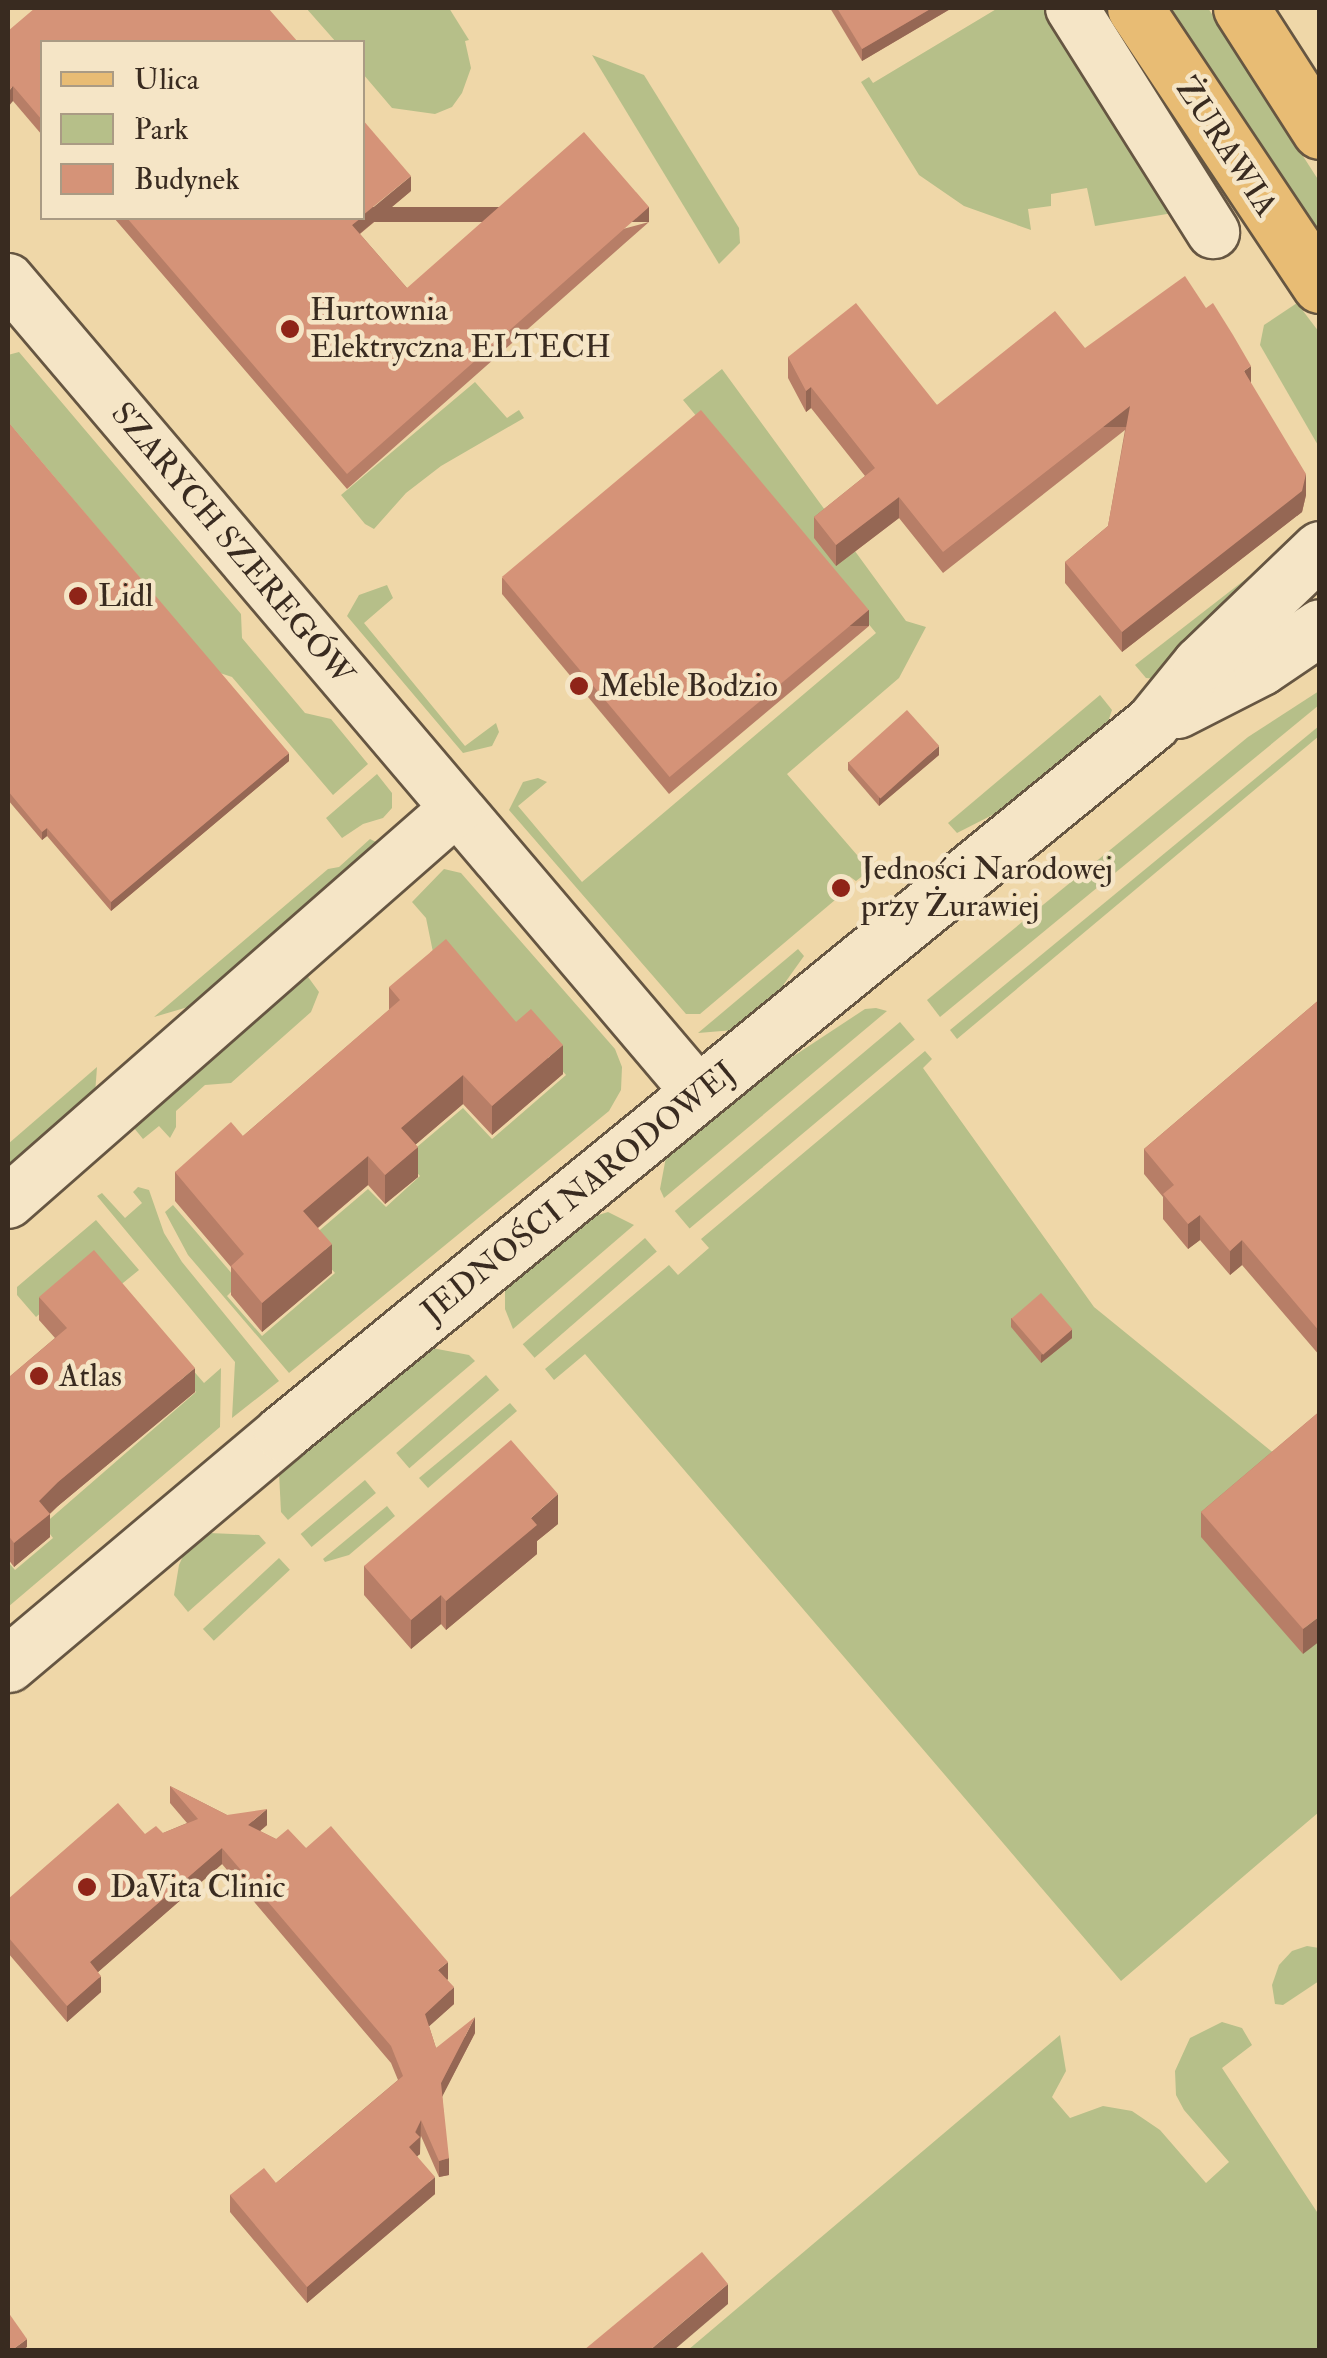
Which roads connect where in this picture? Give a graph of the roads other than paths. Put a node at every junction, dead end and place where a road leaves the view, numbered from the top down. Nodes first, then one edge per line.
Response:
1 (1072, 8) edge
2 (1135, 8) edge
3 (1241, 8) edge
4 (1313, 111) edge
5 (1213, 232) dead end
6 (8, 280) edge
7 (1320, 285) edge
8 (1320, 549) edge
9 (1320, 628) edge
10 (1152, 722) junction
11 (456, 809) junction
12 (699, 1092) junction
13 (8, 1202) edge
14 (8, 1664) edge

1 - 5 street
2 - 7 main road, ŻURAWIA
3 - 4 main road
6 - 11 street, SZARYCH SZEREGÓW
8 - 10 street, JEDNOŚCI NARODOWEJ
9 - 10 street, JEDNOŚCI NARODOWEJ
10 - 12 street, JEDNOŚCI NARODOWEJ
11 - 12 street, SZARYCH SZEREGÓW
11 - 13 street
12 - 14 street, JEDNOŚCI NARODOWEJ

